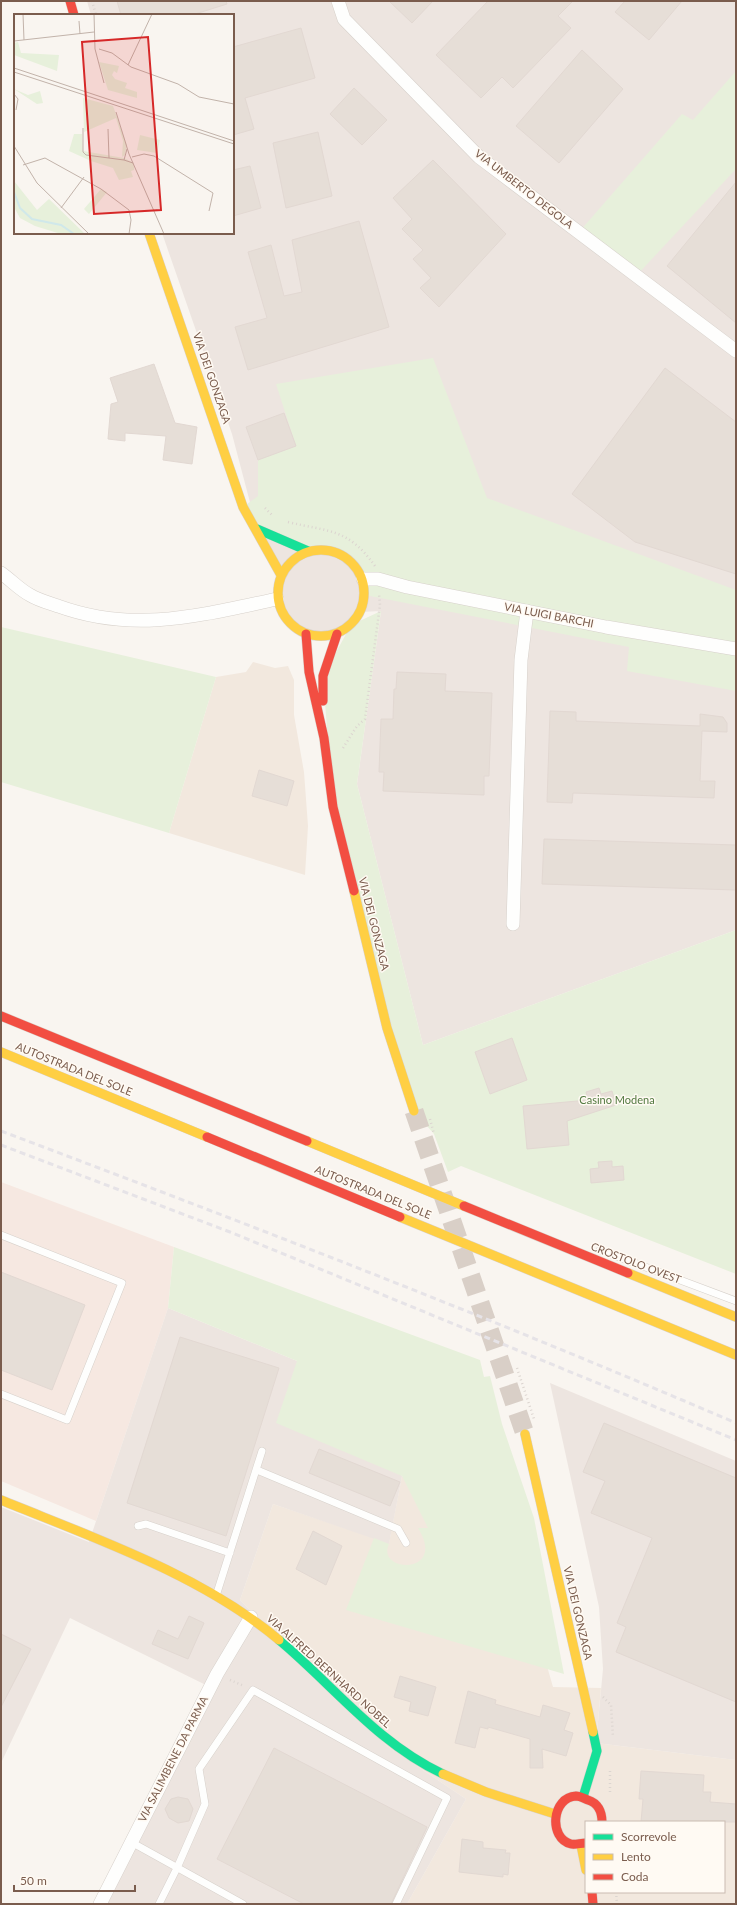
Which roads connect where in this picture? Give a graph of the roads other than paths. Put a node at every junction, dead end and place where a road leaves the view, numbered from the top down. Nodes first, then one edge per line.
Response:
1 (70, 1) edge
2 (338, 1) edge
3 (74, 14) edge
4 (150, 234) edge
5 (736, 352) edge
6 (257, 529) junction
7 (308, 551) junction
8 (1, 573) edge
9 (281, 575) junction
10 (363, 579) junction
11 (277, 599) junction
12 (527, 611) junction
13 (306, 634) junction
14 (337, 634) junction
15 (736, 649) edge
16 (324, 738) junction
17 (513, 924) dead end
18 (1, 1016) edge
19 (1, 1052) edge
20 (414, 1111) tunnel mouth
21 (1, 1235) edge
22 (533, 1235) junction
23 (562, 1237) dead end
24 (591, 1246) dead end
25 (736, 1302) edge
26 (736, 1317) edge
27 (736, 1355) edge
28 (1, 1394) edge
29 (525, 1434) tunnel mouth
30 (262, 1451) dead end
31 (257, 1470) junction
32 (1, 1500) edge
33 (138, 1526) dead end
34 (406, 1543) dead end
35 (230, 1553) junction
36 (216, 1596) junction
37 (250, 1617) junction
38 (583, 1797) junction
39 (555, 1814) junction
40 (602, 1821) edge
41 (131, 1842) junction
42 (583, 1844) edge
43 (585, 1861) edge
44 (177, 1868) junction
45 (592, 1893) edge
46 (100, 1904) edge
47 (158, 1904) edge
48 (243, 1904) edge
49 (396, 1904) edge
50 (593, 1904) edge

1 - 3 main road
2 - 5 street, VIA UMBERTO DEGOLA
4 - 6 main road, VIA DEI GONZAGA
6 - 7 main road
6 - 9 main road, VIA DEI GONZAGA
7 - 9 main road
7 - 10 main road
8 - 11 street
9 - 11 main road
10 - 12 street, VIA LUIGI BARCHI
10 - 14 main road
11 - 13 main road
12 - 15 street, VIA LUIGI BARCHI
12 - 17 street
13 - 14 main road
13 - 16 main road, VIA DEI GONZAGA
14 - 16 main road, VIA DEI GONZAGA
16 - 20 main road, VIA DEI GONZAGA
18 - 22 main road, AUTOSTRADA DEL SOLE
19 - 27 main road, AUTOSTRADA DEL SOLE
21 - 28 lane
22 - 23 lane
22 - 26 main road, AUTOSTRADA DEL SOLE
24 - 25 lane, CROSTOLO OVEST
29 - 38 main road, VIA DEI GONZAGA
30 - 31 lane
31 - 34 lane
31 - 35 lane
32 - 36 main road, VIA ALFRED BERNHARD NOBEL
33 - 35 lane
35 - 36 lane
36 - 37 main road, VIA ALFRED BERNHARD NOBEL
37 - 39 main road, VIA ALFRED BERNHARD NOBEL
37 - 41 street, VIA SALIMBENE DA PARMA
38 - 39 main road
38 - 40 main road
39 - 42 main road
41 - 44 lane
41 - 46 street, VIA SALIMBENE DA PARMA
42 - 43 main road
44 - 47 lane
44 - 48 lane
44 - 49 lane
45 - 50 main road

